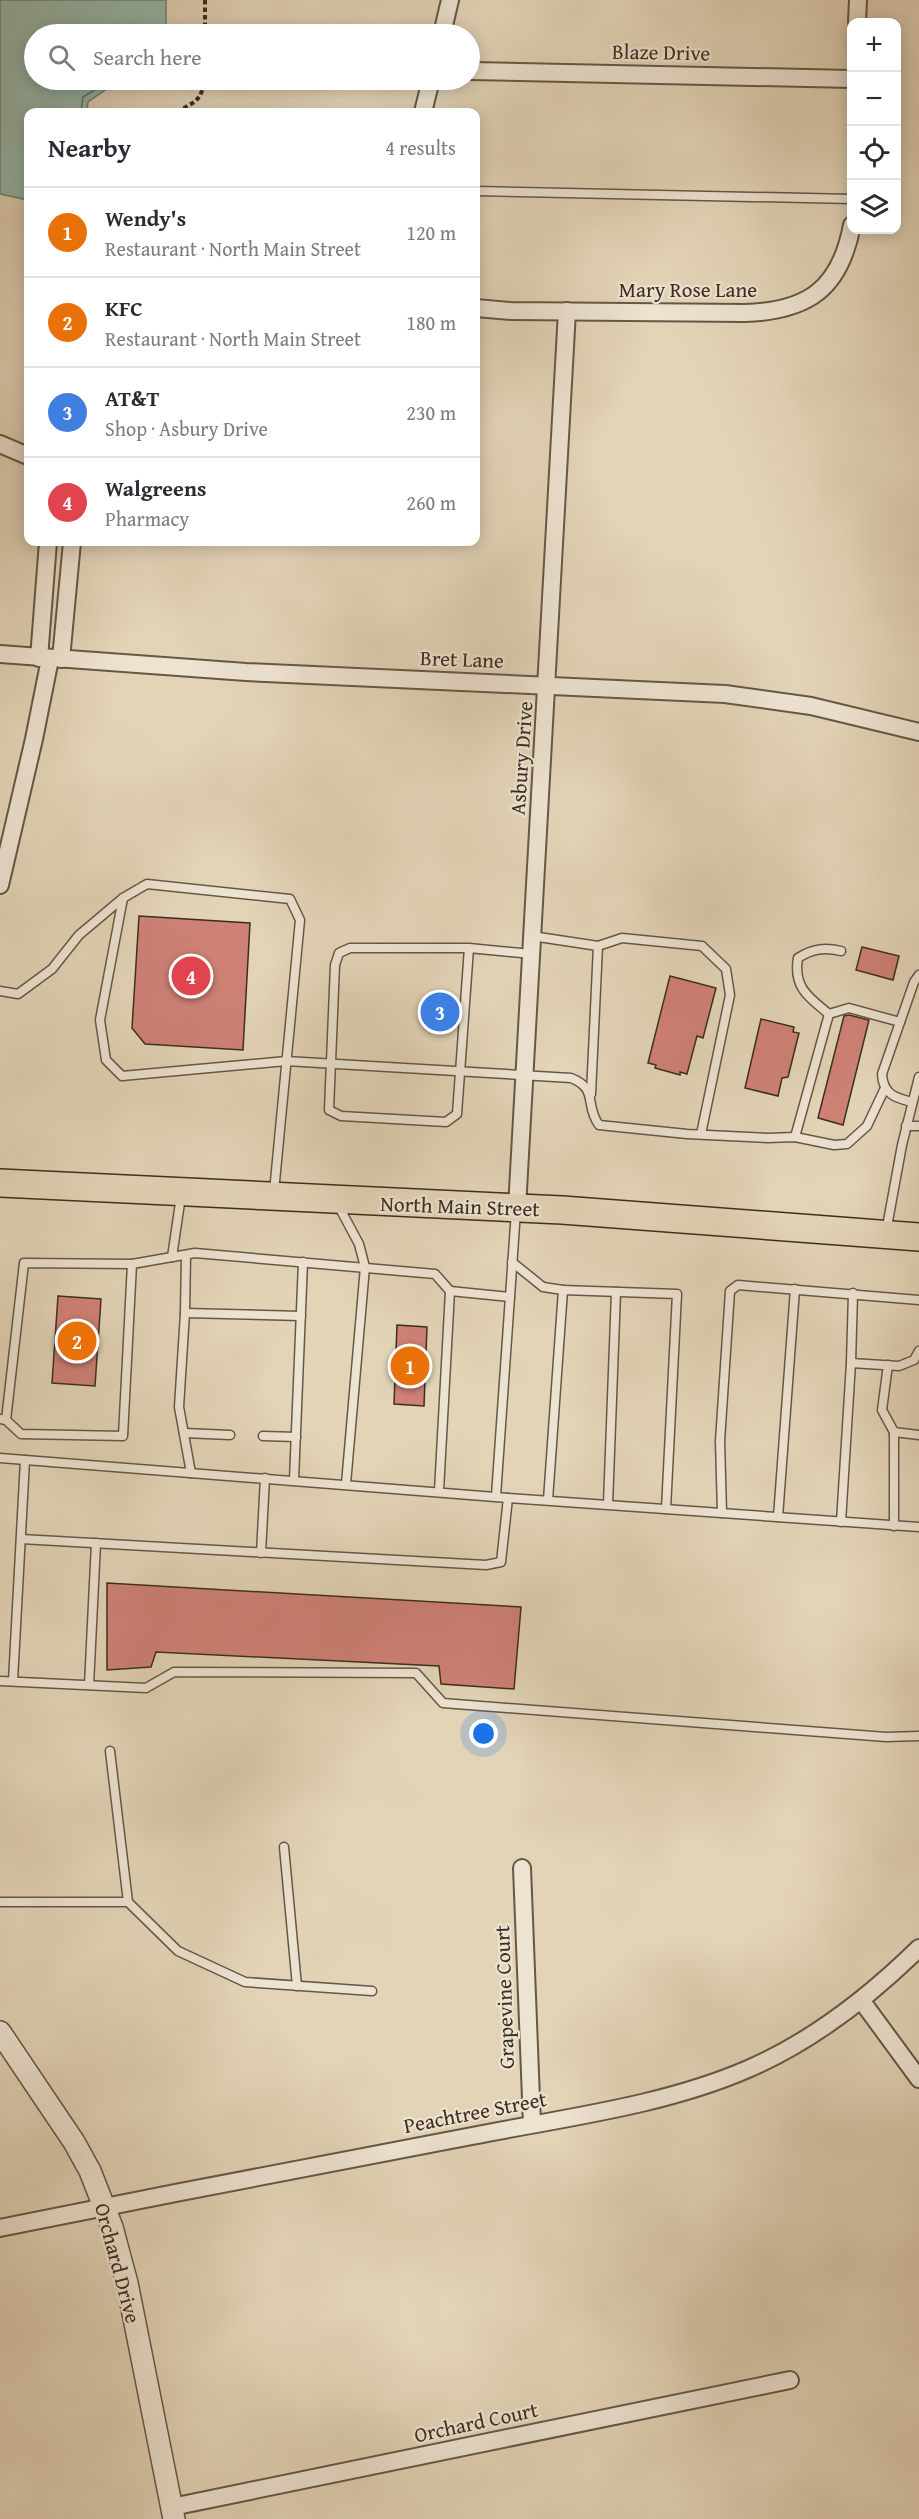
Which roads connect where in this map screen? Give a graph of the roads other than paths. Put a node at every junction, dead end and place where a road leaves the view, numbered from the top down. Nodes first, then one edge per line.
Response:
1 (450, 0) edge
2 (858, 0) edge
3 (857, 18) edge
4 (444, 24) edge
5 (480, 71) edge
6 (847, 79) edge
7 (428, 90) edge
8 (424, 108) edge
9 (480, 191) edge
10 (847, 199) edge
11 (850, 234) edge
12 (480, 308) edge
13 (567, 311) junction
14 (0, 444) edge
15 (24, 454) edge
16 (48, 546) edge
17 (71, 546) edge
18 (0, 654) edge
19 (50, 659) junction
20 (548, 686) junction
21 (919, 732) edge
22 (0, 885) edge
23 (123, 898) junction
24 (532, 936) junction
25 (598, 946) junction
26 (469, 948) junction
27 (841, 951) dead end
28 (532, 954) junction
29 (919, 975) edge
30 (0, 991) edge
31 (829, 1014) junction
32 (900, 1022) junction
33 (286, 1061) junction
34 (332, 1065) junction
35 (461, 1071) junction
36 (523, 1074) junction
37 (919, 1077) edge
38 (885, 1088) junction
39 (591, 1095) junction
40 (912, 1102) junction
41 (906, 1126) junction
42 (919, 1126) edge
43 (701, 1134) junction
44 (795, 1137) junction
45 (0, 1183) edge
46 (182, 1193) junction
47 (273, 1198) junction
48 (335, 1200) junction
49 (517, 1208) junction
50 (886, 1234) junction
51 (919, 1237) edge
52 (186, 1255) junction
53 (172, 1257) junction
54 (303, 1262) junction
55 (512, 1262) junction
56 (132, 1264) junction
57 (365, 1267) junction
58 (795, 1289) junction
59 (563, 1290) junction
60 (450, 1291) junction
61 (616, 1292) junction
62 (853, 1293) junction
63 (510, 1297) junction
64 (919, 1300) edge
65 (185, 1312) junction
66 (301, 1316) junction
67 (919, 1351) edge
68 (851, 1363) junction
69 (888, 1365) junction
70 (3, 1419) edge
71 (894, 1432) junction
72 (184, 1433) junction
73 (230, 1435) dead end
74 (919, 1435) edge
75 (263, 1436) dead end
76 (296, 1437) junction
77 (0, 1458) edge
78 (26, 1460) junction
79 (190, 1473) junction
80 (265, 1478) junction
81 (294, 1480) junction
82 (346, 1484) junction
83 (439, 1491) junction
84 (496, 1496) junction
85 (508, 1498) junction
86 (548, 1500) junction
87 (608, 1504) junction
88 (666, 1509) junction
89 (722, 1513) junction
90 (778, 1517) junction
91 (841, 1522) junction
92 (894, 1526) junction
93 (919, 1527) edge
94 (21, 1539) junction
95 (96, 1544) junction
96 (261, 1553) junction
97 (0, 1681) edge
98 (13, 1681) junction
99 (89, 1685) junction
100 (919, 1736) edge
101 (110, 1751) dead end
102 (284, 1847) dead end
103 (522, 1868) dead end
104 (0, 1902) edge
105 (128, 1902) junction
106 (919, 1948) edge
107 (297, 1986) junction
108 (372, 1991) dead end
109 (861, 2000) junction
110 (0, 2032) edge
111 (919, 2079) edge
112 (532, 2124) junction
113 (105, 2207) junction
114 (0, 2228) edge
115 (790, 2380) dead end
116 (173, 2513) edge

1 - 4 street
2 - 3 street
5 - 6 street, Blaze Drive
7 - 8 street
9 - 10 lane
11 - 13 street, Mary Rose Lane
12 - 13 street, Mary Rose Lane
13 - 20 street, Asbury Drive
14 - 15 street
16 - 19 street
17 - 19 street
18 - 19 street, Bret Lane
19 - 20 street, Bret Lane
19 - 22 street
20 - 21 street, Bret Lane
20 - 24 street, Asbury Drive
23 - 30 lane
23 - 33 lane
23 - 33 lane
24 - 25 lane
24 - 28 street, Asbury Drive
25 - 39 lane
25 - 43 lane
26 - 28 lane
26 - 34 lane
26 - 35 lane
27 - 31 lane
28 - 36 street, Asbury Drive
29 - 32 lane
31 - 32 lane
31 - 44 lane
32 - 38 lane
33 - 34 lane
33 - 47 lane
34 - 35 lane
34 - 35 lane
35 - 36 lane
36 - 39 lane
36 - 49 street, Asbury Drive
37 - 40 lane
38 - 40 lane
38 - 44 lane
39 - 43 lane
40 - 41 lane
41 - 42 lane
41 - 50 lane
43 - 44 lane
45 - 46 main road, North Main Street
46 - 47 main road, North Main Street
46 - 53 lane
47 - 48 main road, North Main Street
48 - 49 main road, North Main Street
48 - 57 lane
49 - 50 main road, North Main Street
49 - 55 lane
50 - 51 main road, North Main Street
52 - 53 lane
52 - 54 lane
52 - 65 lane
53 - 56 lane
54 - 57 lane
54 - 66 lane
55 - 59 lane
55 - 63 lane
56 - 70 lane
56 - 70 lane
57 - 60 lane
57 - 82 lane
58 - 62 lane
58 - 89 lane
58 - 90 lane
59 - 61 lane
59 - 86 lane
60 - 63 lane
60 - 83 lane
61 - 87 lane
61 - 88 lane
62 - 64 lane
62 - 68 lane
63 - 84 lane
65 - 66 lane
65 - 72 lane
66 - 76 lane
67 - 69 lane
68 - 69 lane
68 - 91 lane
69 - 71 lane
71 - 74 lane
71 - 92 lane
72 - 73 lane
72 - 79 lane
75 - 76 lane
76 - 81 lane
77 - 78 lane
78 - 79 lane
78 - 94 lane
79 - 80 lane
80 - 81 lane
80 - 96 lane
81 - 82 lane
82 - 83 lane
83 - 84 lane
84 - 85 lane
85 - 86 lane
85 - 96 lane
86 - 87 lane
87 - 88 lane
88 - 89 lane
89 - 90 lane
90 - 91 lane
91 - 92 lane
92 - 93 lane
94 - 95 lane
94 - 98 lane
95 - 96 lane
95 - 99 lane
97 - 98 lane
98 - 99 lane
99 - 100 lane
101 - 105 lane
102 - 107 lane
103 - 112 street, Grapevine Court
104 - 105 lane
105 - 107 lane
106 - 109 street, Peachtree Street
107 - 108 lane
109 - 111 street
109 - 112 street, Peachtree Street
110 - 113 street, Orchard Drive
112 - 113 street, Peachtree Street
113 - 114 street, Peachtree Street
113 - 116 street, Orchard Drive
115 - 116 street, Orchard Court

